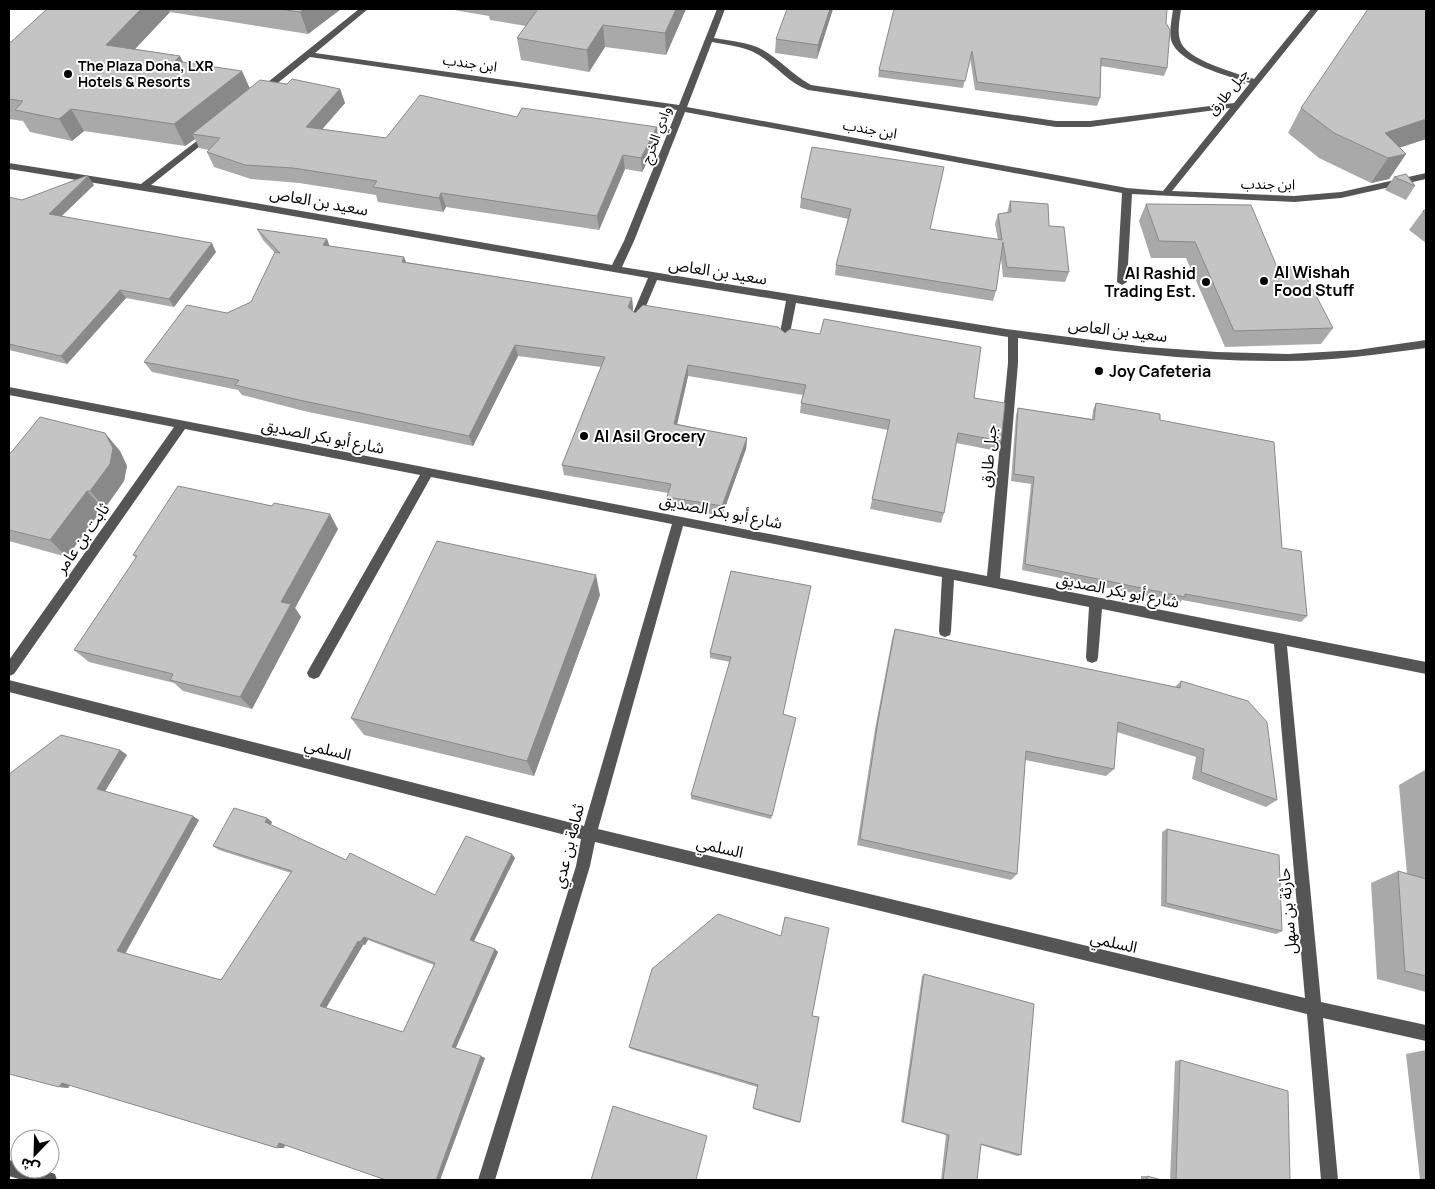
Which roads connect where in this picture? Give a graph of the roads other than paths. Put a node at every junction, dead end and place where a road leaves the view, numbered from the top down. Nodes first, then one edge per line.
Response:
1 (364, 9) edge
2 (721, 9) edge
3 (1177, 9) edge
4 (1315, 9) edge
5 (708, 40) junction
6 (308, 54) junction
7 (1255, 82) junction
8 (256, 96) edge
9 (1236, 106) junction
10 (681, 108) junction
11 (219, 126) edge
12 (9, 166) edge
13 (1426, 176) edge
14 (144, 186) junction
15 (1127, 190) junction
16 (1165, 194) junction
17 (614, 270) junction
18 (653, 277) junction
19 (1122, 282) dead end
20 (792, 299) junction
21 (636, 318) edge
22 (1013, 334) junction
23 (784, 338) edge
24 (1426, 344) edge
25 (9, 391) edge
26 (182, 425) junction
27 (428, 472) junction
28 (679, 520) junction
29 (948, 573) junction
30 (993, 582) junction
31 (1096, 602) junction
32 (945, 631) dead end
33 (1280, 639) junction
34 (1092, 656) dead end
35 (1426, 668) edge
36 (9, 670) edge
37 (314, 673) dead end
38 (9, 686) edge
39 (589, 834) junction
40 (1314, 1008) junction
41 (1426, 1033) edge
42 (9, 1168) edge
43 (49, 1180) edge
44 (486, 1180) edge
45 (1330, 1180) edge

1 - 6 street
2 - 5 street, وادي الخرج
3 - 7 street
4 - 7 street, جبل طارق
5 - 9 street
5 - 10 street, وادي الخرج
6 - 8 street
6 - 10 street, ابن جندب
7 - 9 street, جبل طارق
9 - 16 street, جبل طارق
10 - 15 street, ابن جندب
10 - 17 street, وادي الخرج
11 - 14 street
12 - 14 street, سعيد بن العاص
13 - 16 street, ابن جندب
14 - 17 street, سعيد بن العاص
15 - 16 street, ابن جندب
15 - 19 street
17 - 18 street, سعيد بن العاص
18 - 20 street, سعيد بن العاص
18 - 21 street
20 - 22 street, سعيد بن العاص
20 - 23 street
22 - 24 street, سعيد بن العاص
22 - 30 street, جبل طارق
25 - 26 street, شارع أبو بكر الصديق
26 - 27 street, شارع أبو بكر الصديق
26 - 36 street, ثابت بن عامر
27 - 28 street, شارع أبو بكر الصديق
27 - 37 street
28 - 29 street, شارع أبو بكر الصديق
28 - 39 street, ثمامة بن عدي
29 - 30 street, شارع أبو بكر الصديق
29 - 32 street
30 - 31 street, شارع أبو بكر الصديق
31 - 33 street, شارع أبو بكر الصديق
31 - 34 street
33 - 35 street, شارع أبو بكر الصديق
33 - 40 street, حارثة بن سهل
38 - 39 street, السلمي
39 - 40 street, السلمي
39 - 44 street, ثمامة بن عدي
40 - 41 street, السلمي
40 - 45 street, حارثة بن سهل
42 - 43 street

